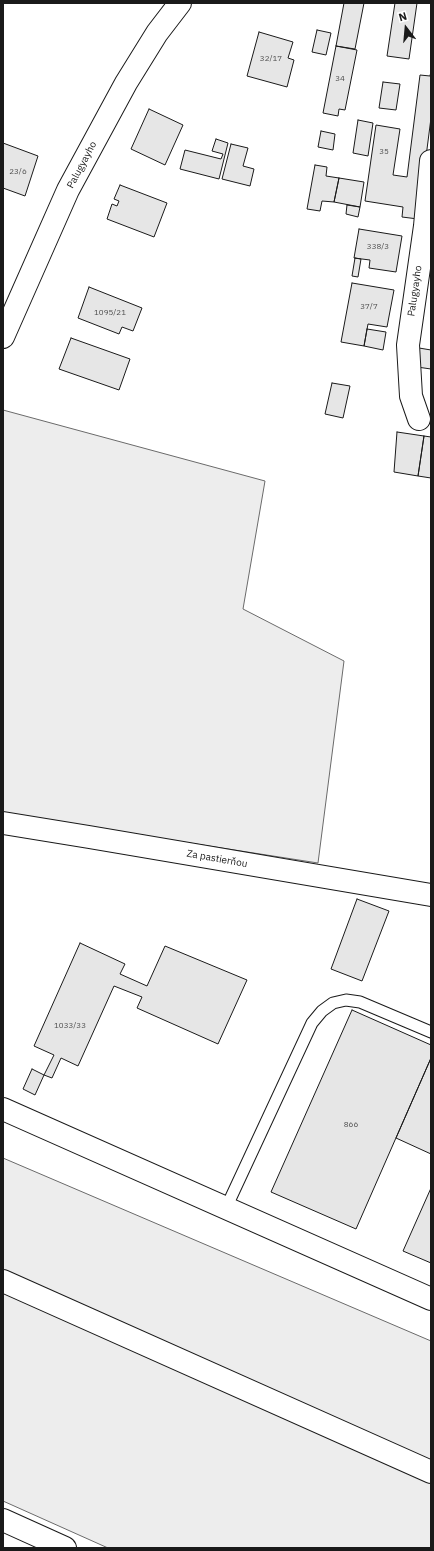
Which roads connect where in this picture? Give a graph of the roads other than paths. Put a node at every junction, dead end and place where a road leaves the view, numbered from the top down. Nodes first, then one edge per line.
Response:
1 (180, 3) edge
2 (431, 161) edge
3 (3, 337) edge
4 (419, 420) dead end
5 (3, 823) edge
6 (431, 895) edge
7 (431, 1032) edge
8 (3, 1109) edge
9 (226, 1208) junction
10 (3, 1281) edge
11 (431, 1299) edge
12 (431, 1472) edge
13 (3, 1520) edge
14 (66, 1548) edge

1 - 3 main road, Palugyayho
2 - 4 main road, Palugyayho
5 - 6 main road, Za pastierňou
7 - 9 lane
8 - 9 main road
9 - 11 main road
10 - 12 main road
13 - 14 main road

